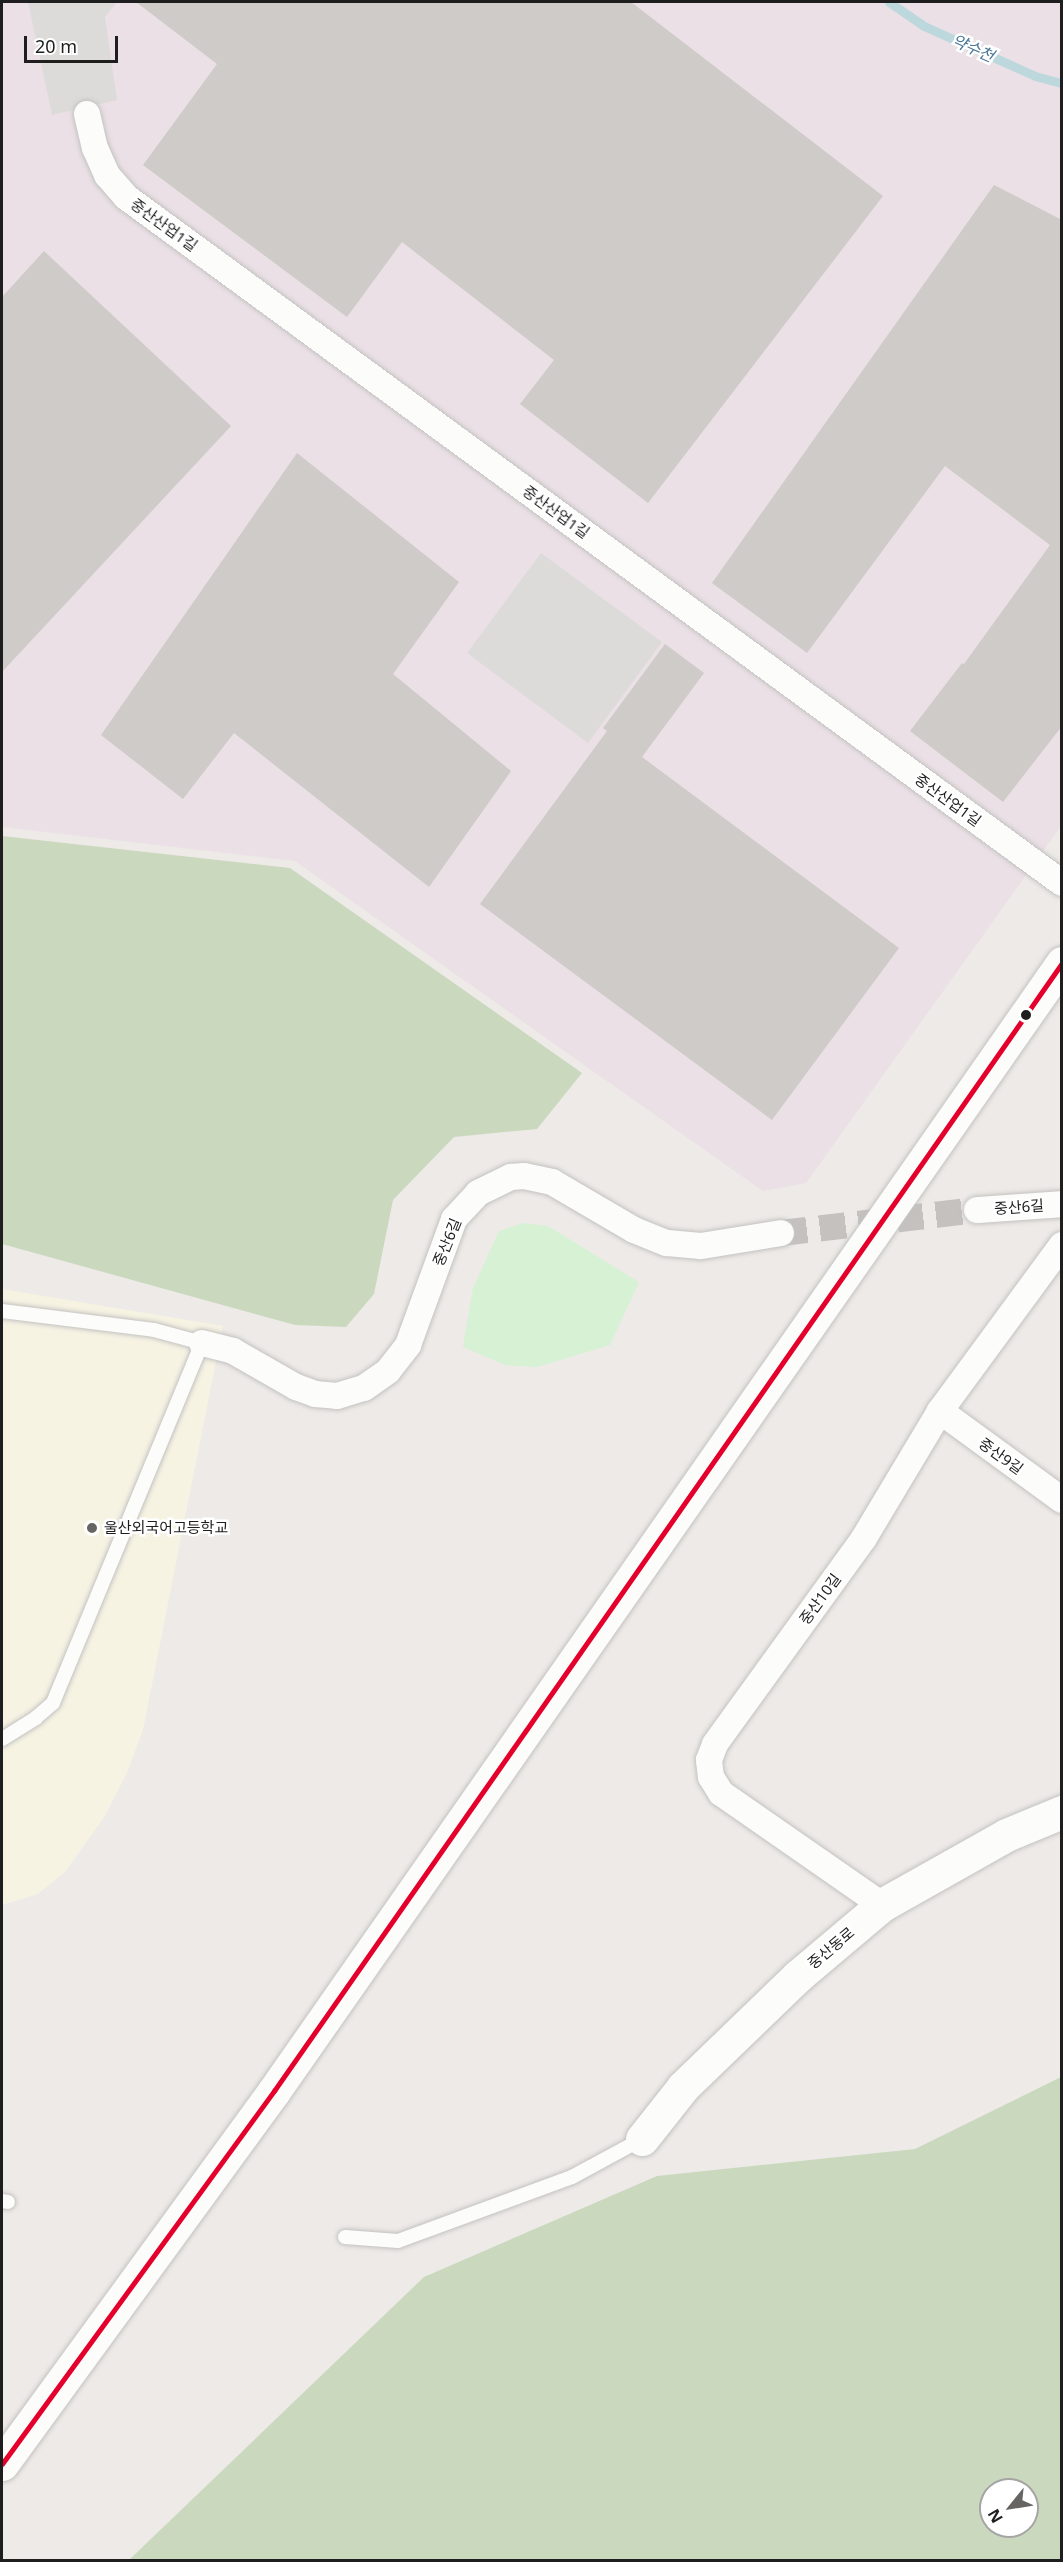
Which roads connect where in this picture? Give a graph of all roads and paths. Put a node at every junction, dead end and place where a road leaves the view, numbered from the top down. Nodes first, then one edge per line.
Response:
1 (87, 114) dead end
2 (1062, 883) edge
3 (1062, 963) edge
4 (1062, 1204) edge
5 (977, 1210) tunnel mouth
6 (781, 1233) tunnel mouth
7 (1062, 1245) edge
8 (2, 1311) edge
9 (202, 1343) junction
10 (939, 1411) junction
11 (1062, 1500) edge
12 (2, 1739) edge
13 (1062, 1812) edge
14 (882, 1905) junction
15 (642, 2139) joint
16 (345, 2237) dead end
17 (2, 2464) edge

1 - 2 street, 중산산업1길
3 - 17 street
4 - 5 street, 중산6길
6 - 9 street, 중산6길
7 - 10 street, 중산10길
8 - 9 lane
9 - 12 lane
10 - 11 street, 중산9길
10 - 14 street, 중산10길
13 - 14 street, 중산동로
14 - 15 street, 중산동로
15 - 16 lane

